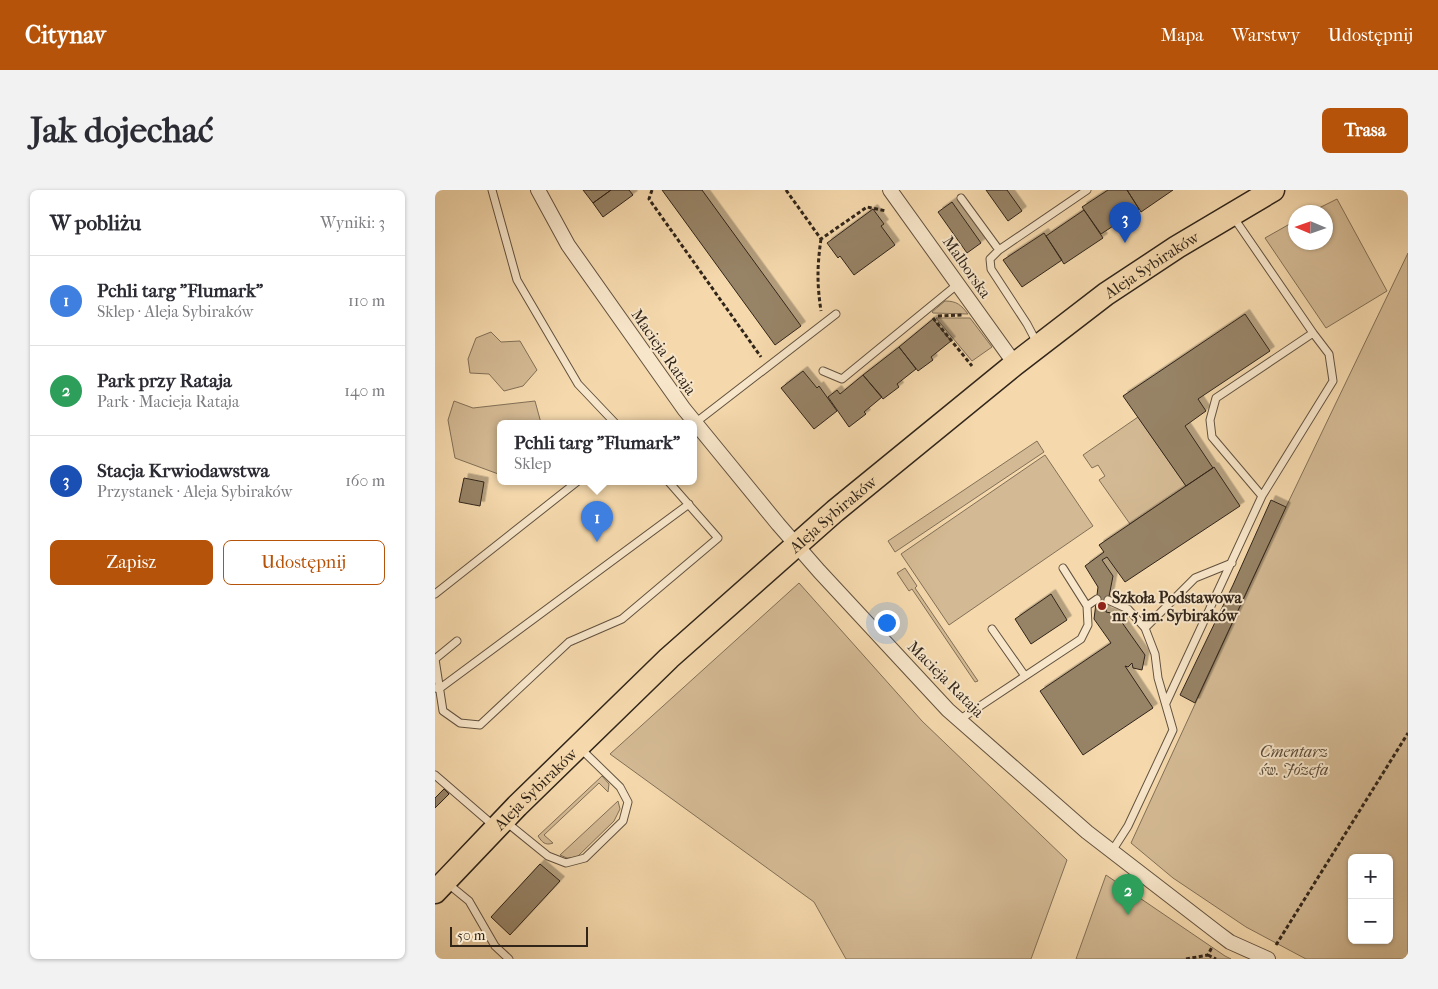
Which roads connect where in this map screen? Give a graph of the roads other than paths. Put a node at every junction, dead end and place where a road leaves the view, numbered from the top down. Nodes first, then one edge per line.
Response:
1 (493, 190) edge
2 (538, 190) edge
3 (890, 190) edge
4 (1087, 190) edge
5 (1260, 195) edge
6 (961, 198) dead end
7 (1232, 214) junction
8 (999, 250) junction
9 (958, 284) junction
10 (836, 314) dead end
11 (1313, 333) junction
12 (1039, 346) junction
13 (1015, 364) junction
14 (823, 371) dead end
15 (612, 420) edge
16 (693, 420) edge
17 (697, 420) edge
18 (697, 424) edge
19 (574, 485) edge
20 (672, 485) edge
21 (1262, 496) junction
22 (689, 504) junction
23 (797, 544) junction
24 (1232, 563) junction
25 (1063, 568) dead end
26 (435, 594) edge
27 (1097, 599) dead end
28 (1108, 600) dead end
29 (1087, 606) junction
30 (1145, 628) junction
31 (992, 629) dead end
32 (457, 641) dead end
33 (1025, 676) junction
34 (437, 689) edge
35 (1166, 703) junction
36 (959, 720) junction
37 (579, 747) junction
38 (435, 775) edge
39 (500, 824) junction
40 (1112, 851) junction
41 (440, 886) edge
42 (509, 959) edge
43 (1268, 959) edge

1 - 15 lane
2 - 16 street, Macieja Rataja
3 - 9 street, Malborska
4 - 8 lane
5 - 7 main road, Aleja Sybiraków
6 - 8 lane
7 - 11 lane
7 - 12 main road, Aleja Sybiraków
8 - 12 lane
9 - 13 street, Malborska
9 - 14 lane
10 - 17 lane
11 - 21 lane
11 - 21 lane
12 - 13 main road, Aleja Sybiraków
13 - 23 main road, Aleja Sybiraków
18 - 23 street, Macieja Rataja
19 - 26 lane
20 - 22 lane
21 - 24 lane
22 - 34 lane
22 - 34 lane
23 - 36 street, Macieja Rataja
23 - 37 main road, Aleja Sybiraków
24 - 30 lane
24 - 35 lane
25 - 29 lane
27 - 29 lane
28 - 30 lane
29 - 33 lane
30 - 35 lane
31 - 33 lane
32 - 34 lane
33 - 36 lane
35 - 40 lane
36 - 40 street, Macieja Rataja
37 - 39 main road, Aleja Sybiraków
37 - 39 lane
38 - 39 lane
39 - 41 main road, Aleja Sybiraków
40 - 43 street, Macieja Rataja
41 - 42 lane

